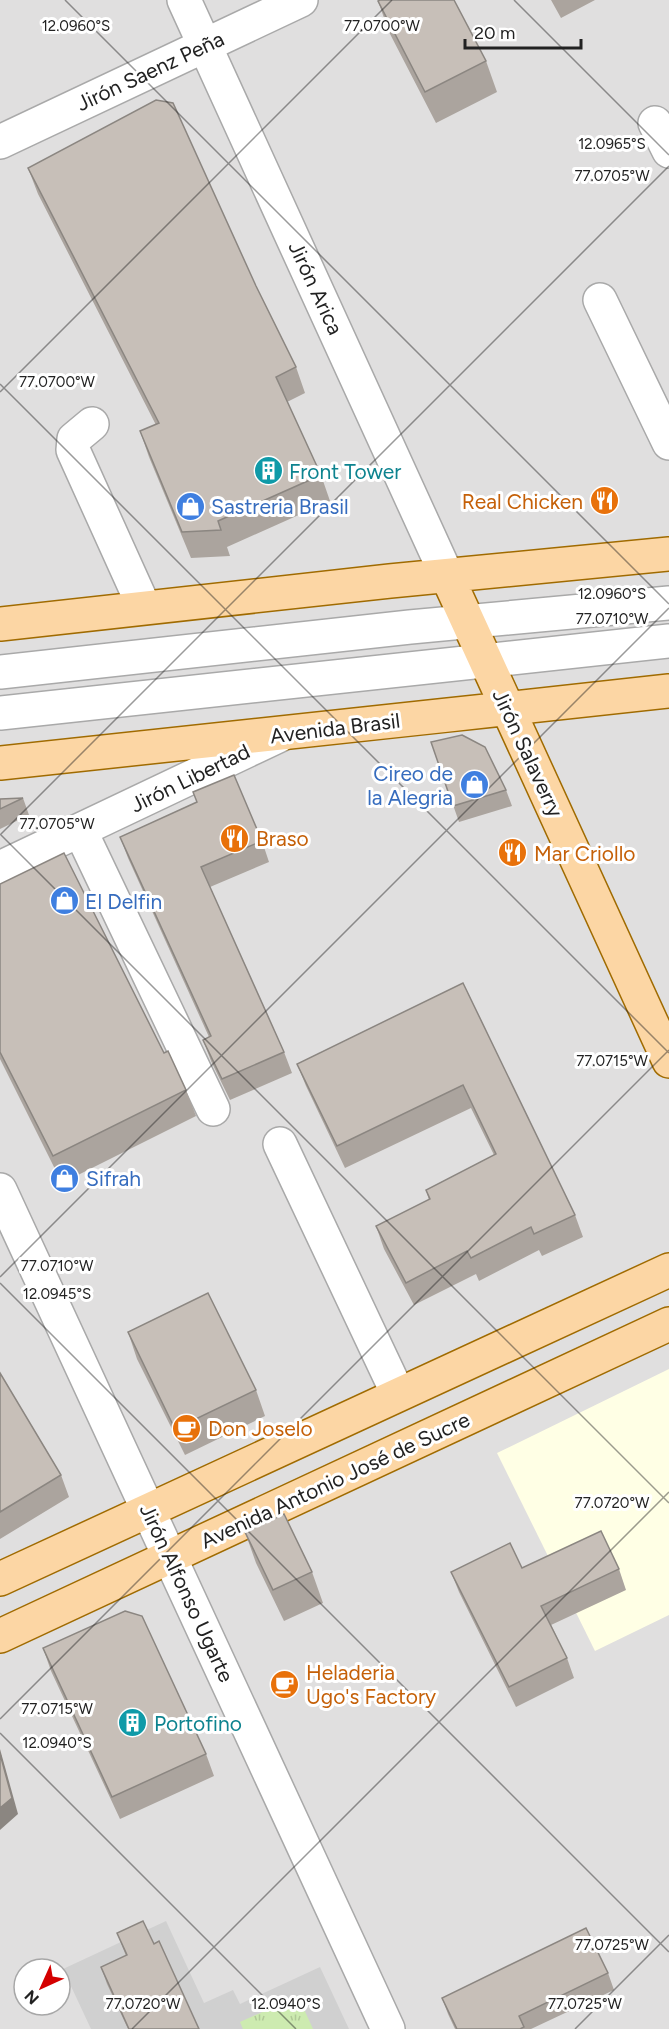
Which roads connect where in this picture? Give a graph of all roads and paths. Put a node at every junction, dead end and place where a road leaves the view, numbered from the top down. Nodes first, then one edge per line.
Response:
1 (184, 0) edge
2 (301, 0) edge
3 (205, 45) junction
4 (0, 142) edge
5 (600, 300) dead end
6 (92, 424) dead end
7 (669, 443) edge
8 (669, 554) edge
9 (447, 576) junction
10 (669, 603) edge
11 (144, 607) junction
12 (468, 622) junction
13 (0, 624) edge
14 (669, 641) edge
15 (485, 660) junction
16 (0, 672) edge
17 (669, 691) edge
18 (507, 708) junction
19 (0, 713) edge
20 (282, 734) junction
21 (0, 763) edge
22 (80, 830) junction
23 (0, 868) edge
24 (669, 1061) edge
25 (213, 1109) dead end
26 (280, 1144) dead end
27 (0, 1190) edge
28 (669, 1270) edge
29 (669, 1324) edge
30 (398, 1394) junction
31 (148, 1510) junction
32 (170, 1557) junction
33 (0, 1579) edge
34 (0, 1636) edge
35 (388, 2029) edge

1 - 3 street, Jirón Arica
2 - 3 street, Jirón Saenz Peña
3 - 4 street, Jirón Saenz Peña
3 - 9 street, Jirón Arica
5 - 7 street
6 - 11 street
8 - 9 main road
9 - 11 main road
9 - 12 main road, Jirón Salaverry
10 - 12 street
11 - 13 main road
12 - 15 main road, Jirón Salaverry
12 - 16 street
14 - 15 street
15 - 18 main road, Jirón Salaverry
15 - 19 street
17 - 18 main road, Avenida Brasil
18 - 20 main road, Avenida Brasil
18 - 24 main road, Jirón Salaverry
20 - 21 main road, Avenida Brasil
20 - 22 street, Jirón Libertad
22 - 23 street, Jirón Libertad
22 - 25 street
26 - 30 street
27 - 31 street, Jirón Alfonso Ugarte
28 - 30 main road
29 - 32 main road, Avenida Antonio José de Sucre
30 - 31 main road
31 - 32 street, Jirón Alfonso Ugarte
31 - 33 main road
32 - 34 main road, Avenida Antonio José de Sucre
32 - 35 street, Jirón Alfonso Ugarte

